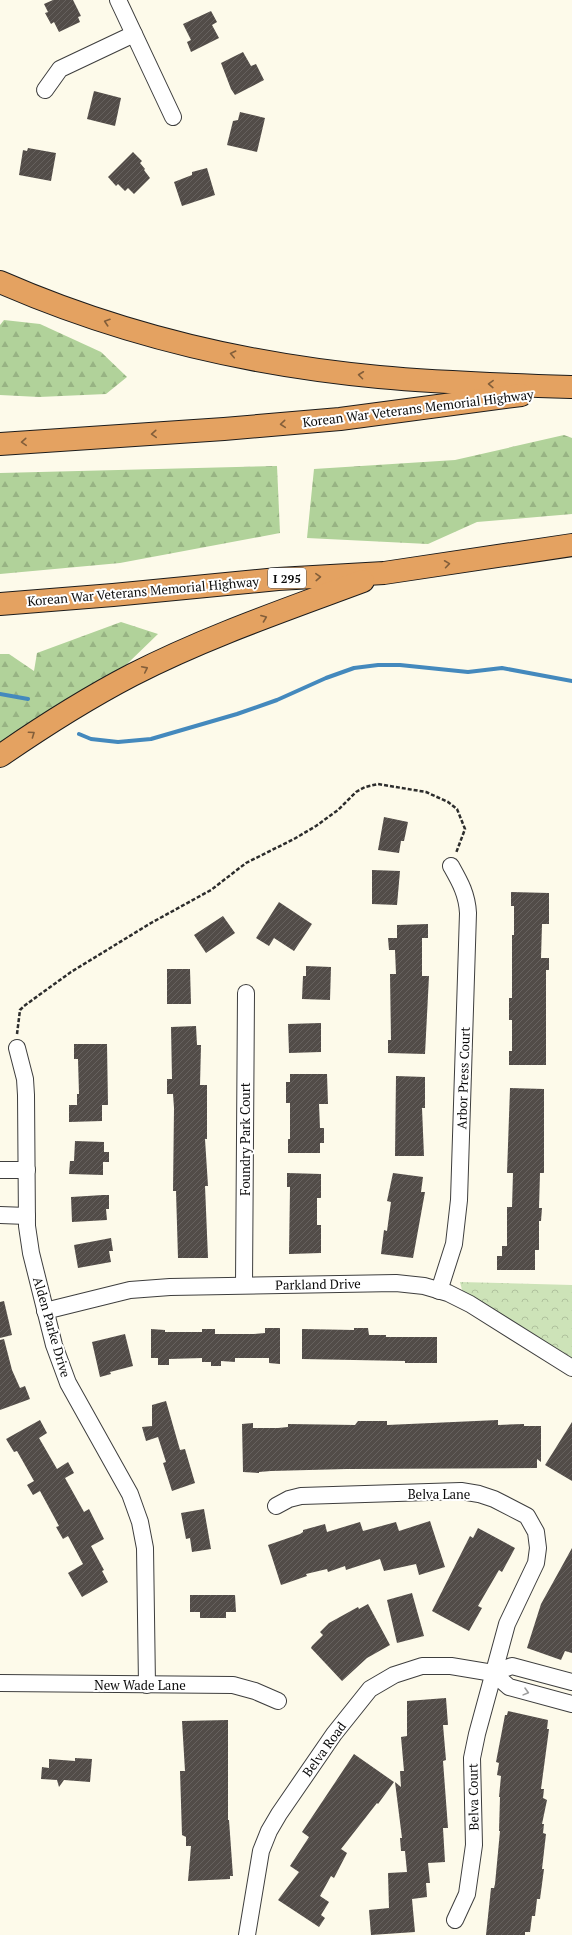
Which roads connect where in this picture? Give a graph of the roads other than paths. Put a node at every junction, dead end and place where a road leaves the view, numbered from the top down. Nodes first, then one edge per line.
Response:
1 (118, 0) edge
2 (134, 34) junction
3 (45, 90) dead end
4 (173, 117) dead end
5 (0, 282) edge
6 (572, 388) edge
7 (0, 444) edge
8 (572, 546) edge
9 (384, 573) junction
10 (0, 604) edge
11 (0, 756) edge
12 (451, 866) road end
13 (246, 993) dead end
14 (17, 1048) road end
15 (0, 1170) edge
16 (27, 1170) junction
17 (0, 1215) edge
18 (27, 1216) junction
19 (244, 1285) junction
20 (439, 1291) junction
21 (45, 1311) junction
22 (572, 1368) edge
23 (276, 1506) dead end
24 (493, 1673) junction
25 (572, 1682) edge
26 (0, 1683) edge
27 (147, 1685) junction
28 (278, 1701) dead end
29 (572, 1704) edge
30 (455, 1920) dead end
31 (247, 1935) edge

1 - 2 street
2 - 3 street
2 - 4 street
6 -> 5 highway
6 -> 7 highway, Korean War Veterans Memorial Highway
9 -> 8 highway, Korean War Veterans Memorial Highway / I 295
10 -> 9 highway, Korean War Veterans Memorial Highway / I 295
11 -> 9 highway
12 - 20 street, Arbor Press Court
13 - 19 street, Foundry Park Court
14 - 16 street, Alden Parke Drive
15 - 16 street
16 - 18 street, Alden Parke Drive
17 - 18 street
18 - 21 street, Alden Parke Drive
19 - 20 street, Parkland Drive
19 - 21 street, Parkland Drive
20 - 22 street, Parkland Drive
21 - 27 street, Alden Parke Drive
23 - 24 street, Belva Lane
24 - 25 street, Belva Road
24 -> 29 street
24 - 30 street, Belva Court
24 - 31 street, Belva Road
26 - 27 street, New Wade Lane
27 - 28 street, New Wade Lane

